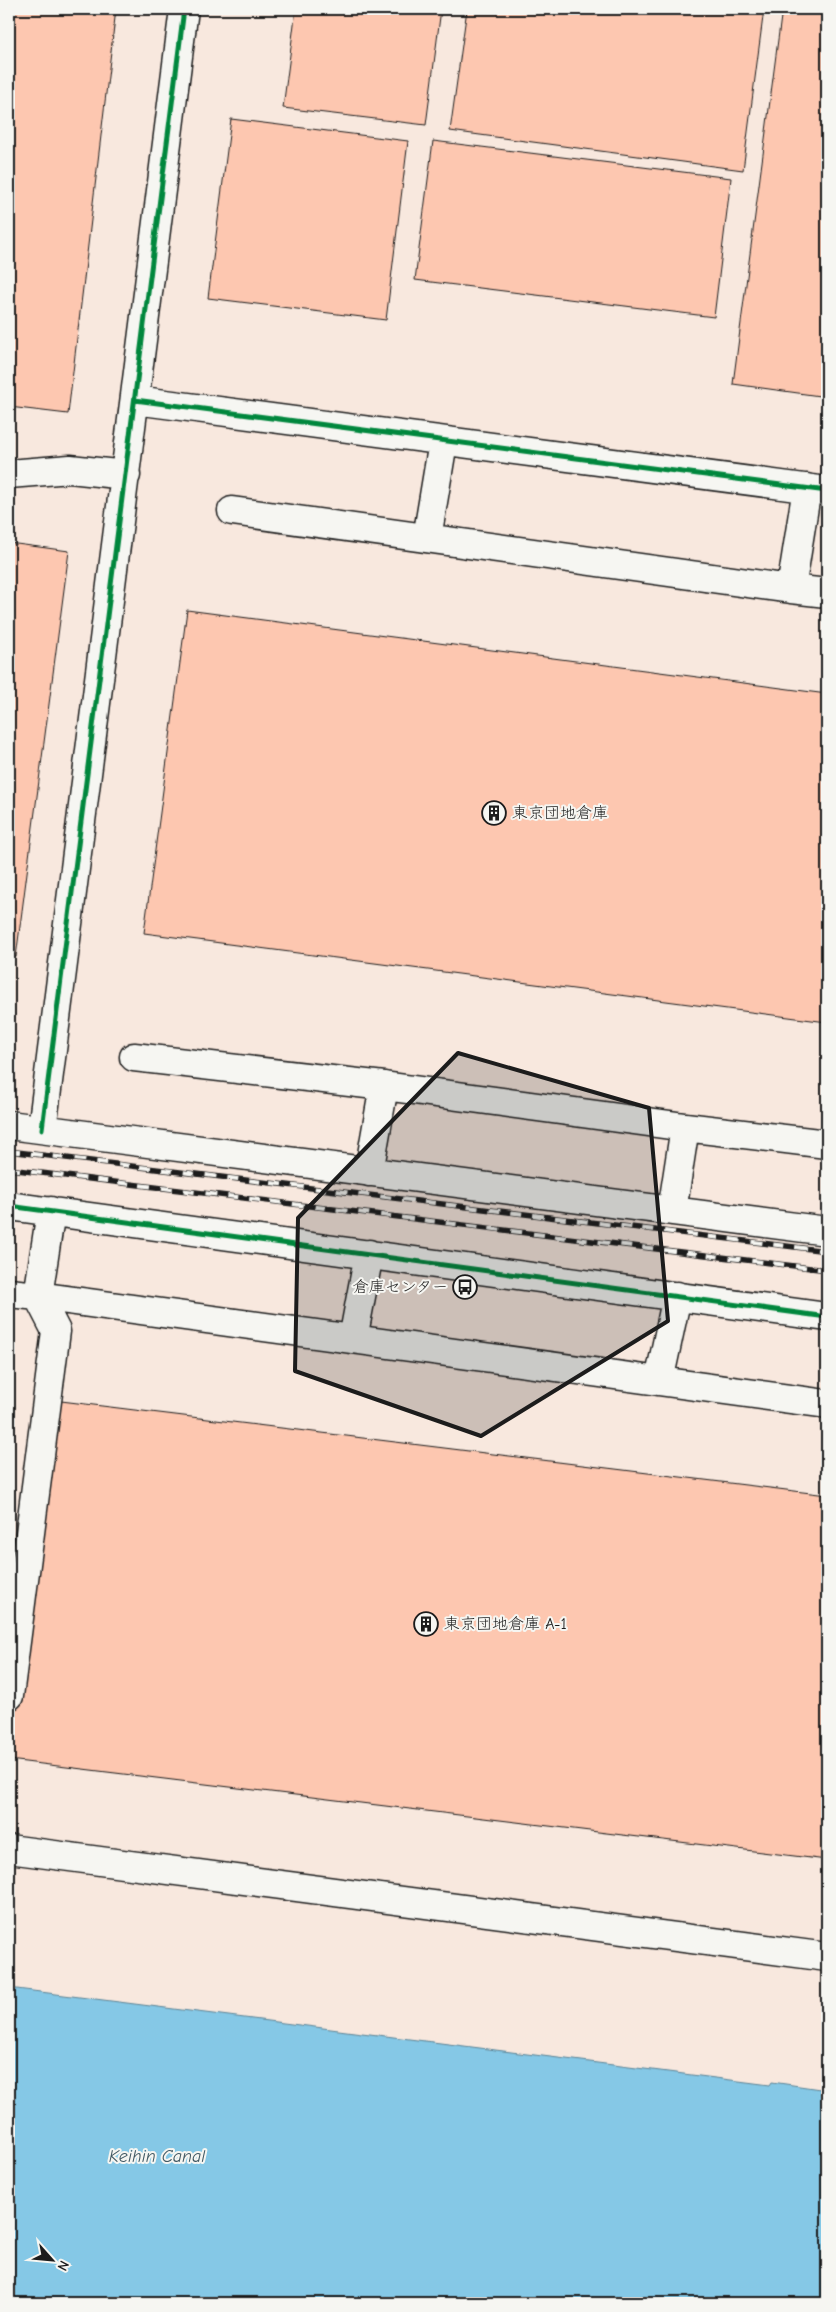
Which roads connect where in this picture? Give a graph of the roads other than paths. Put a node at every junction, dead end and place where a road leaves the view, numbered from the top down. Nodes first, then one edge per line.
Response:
1 (184, 9) edge
2 (135, 400) junction
3 (443, 442) junction
4 (9, 474) edge
5 (126, 475) junction
6 (817, 489) edge
7 (232, 511) dead end
8 (426, 538) junction
9 (791, 589) junction
10 (827, 593) edge
11 (134, 1057) dead end
12 (384, 1086) junction
13 (9, 1125) edge
14 (685, 1127) junction
15 (42, 1129) junction
16 (827, 1144) edge
17 (369, 1172) junction
18 (9, 1206) edge
19 (51, 1211) junction
20 (672, 1211) junction
21 (827, 1231) edge
22 (369, 1254) junction
23 (9, 1293) edge
24 (38, 1296) junction
25 (677, 1296) junction
26 (827, 1317) edge
27 (353, 1339) junction
28 (660, 1381) junction
29 (827, 1404) edge
30 (9, 1696) edge
31 (9, 1849) edge
32 (827, 1957) edge

1 - 2 street
2 - 3 street
2 - 5 street
3 - 6 street
3 - 8 street
4 - 5 street
5 - 15 street
6 - 9 street
7 - 8 street
8 - 9 street
9 - 10 street
11 - 12 street
12 - 14 street
12 - 17 street
13 - 15 street
14 - 16 street
14 - 20 street
15 - 17 street
17 - 20 street
18 - 19 street
19 - 22 street
19 - 24 street
20 - 21 street
22 - 25 street
22 - 27 street
23 - 24 street
24 - 27 street
24 - 30 street
25 - 26 street
25 - 28 street
27 - 28 street
28 - 29 street
31 - 32 street

